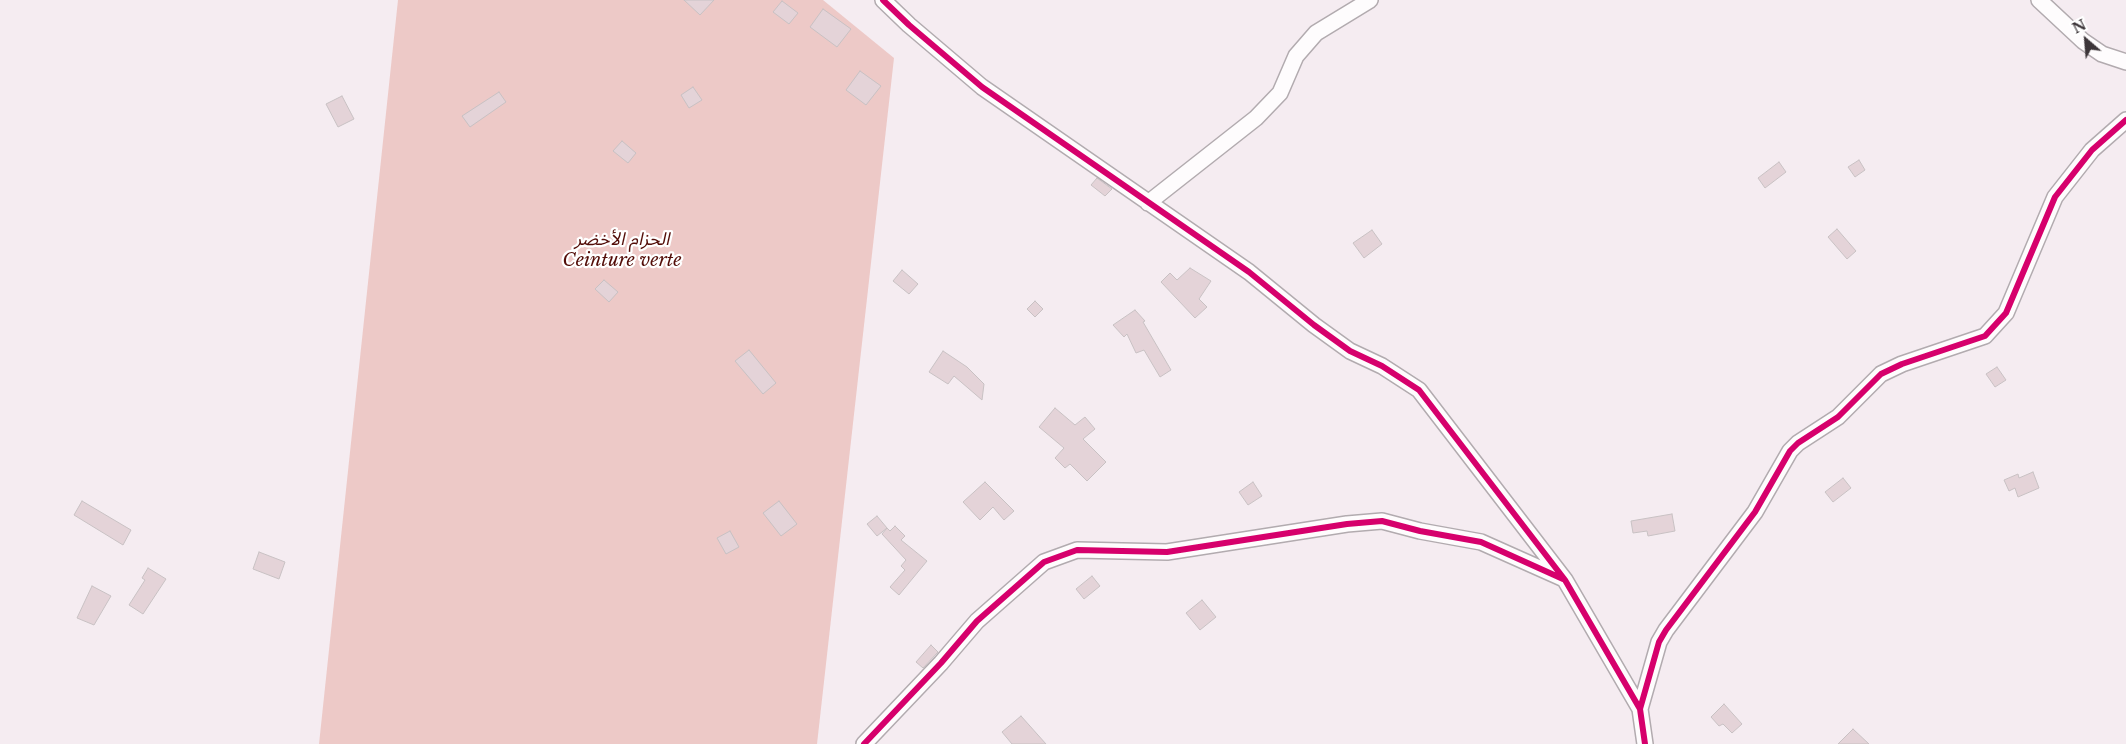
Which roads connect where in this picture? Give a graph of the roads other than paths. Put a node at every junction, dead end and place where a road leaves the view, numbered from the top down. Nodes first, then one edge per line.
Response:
1 (883, 0) edge
2 (1370, 0) edge
3 (2038, 0) edge
4 (2126, 62) edge
5 (2126, 120) edge
6 (1148, 202) junction
7 (1565, 580) junction
8 (1640, 709) junction
9 (864, 744) edge
10 (1646, 744) edge

1 - 6 street
2 - 6 street
3 - 4 street
5 - 8 street
6 - 7 street
7 - 8 street
7 - 9 street
8 - 10 street

